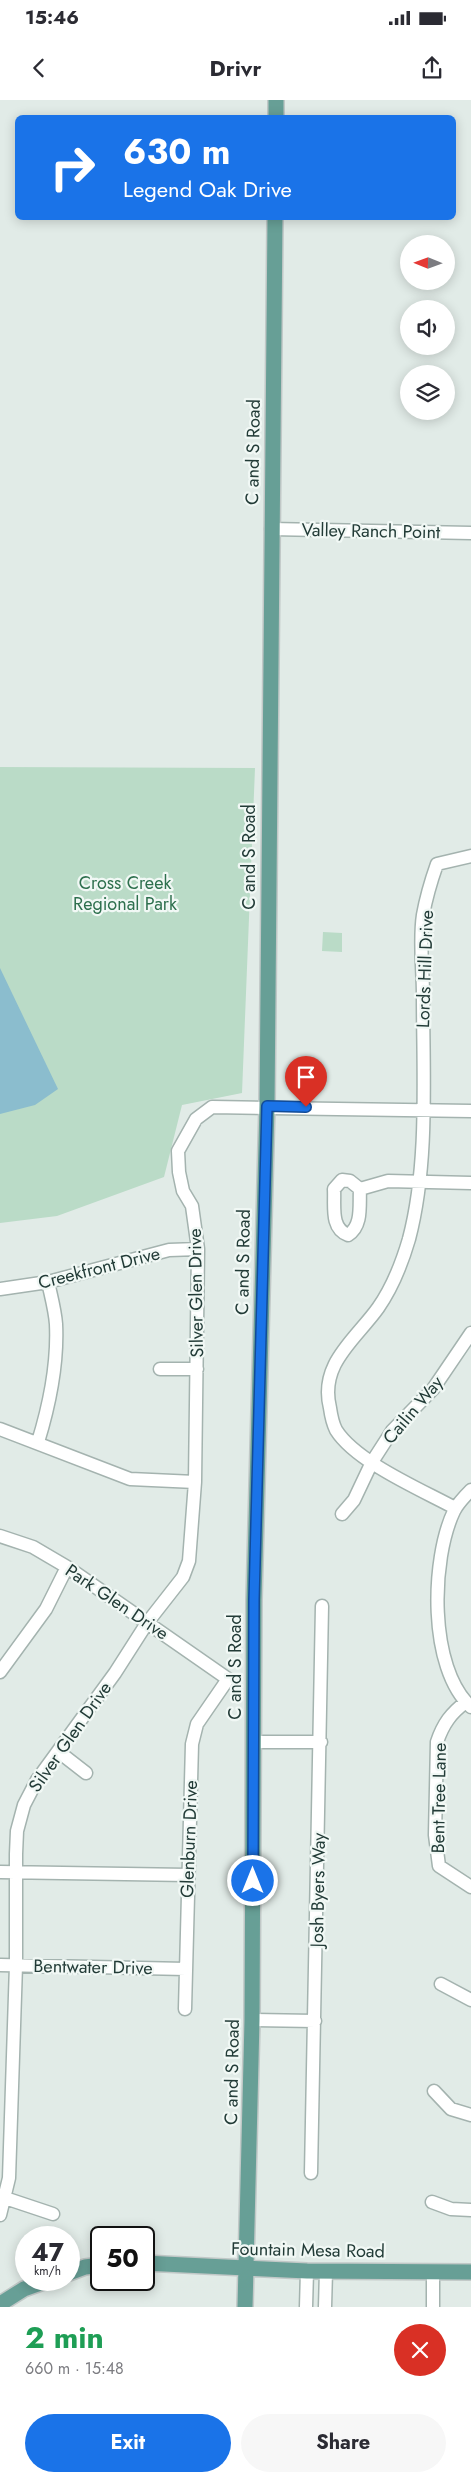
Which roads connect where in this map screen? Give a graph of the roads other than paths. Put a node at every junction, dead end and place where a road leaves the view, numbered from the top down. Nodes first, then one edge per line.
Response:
1 (276, 100) edge
2 (276, 115) edge
3 (275, 220) edge
4 (271, 529) junction
5 (471, 533) edge
6 (471, 856) edge
7 (267, 1106) junction
8 (422, 1111) junction
9 (471, 1111) edge
10 (419, 1182) junction
11 (471, 1184) edge
12 (360, 1189) dead end
13 (198, 1249) junction
14 (48, 1282) junction
15 (0, 1289) edge
16 (471, 1333) edge
17 (160, 1369) dead end
18 (197, 1369) junction
19 (0, 1429) edge
20 (38, 1442) junction
21 (372, 1462) junction
22 (195, 1482) junction
23 (471, 1490) edge
24 (455, 1508) junction
25 (342, 1514) dead end
26 (0, 1536) edge
27 (67, 1567) junction
28 (322, 1606) dead end
29 (147, 1623) junction
30 (4, 1658) edge
31 (0, 1672) edge
32 (228, 1679) joint
33 (468, 1704) edge
34 (254, 1742) junction
35 (321, 1742) junction
36 (59, 1752) junction
37 (86, 1773) dead end
38 (17, 1871) junction
39 (0, 1872) edge
40 (188, 1875) junction
41 (471, 1887) edge
42 (0, 1965) edge
43 (16, 1965) junction
44 (186, 1969) junction
45 (441, 1984) dead end
46 (471, 2000) edge
47 (185, 2009) dead end
48 (252, 2020) junction
49 (315, 2021) junction
50 (6, 2060) edge
51 (434, 2091) dead end
52 (471, 2115) edge
53 (311, 2173) dead end
54 (5, 2198) junction
55 (432, 2202) dead end
56 (471, 2210) edge
57 (53, 2214) dead end
58 (0, 2215) edge
59 (155, 2264) edge
60 (246, 2268) junction
61 (307, 2271) junction
62 (326, 2271) junction
63 (433, 2272) junction
64 (471, 2272) edge
65 (21, 2291) edge
66 (0, 2304) edge
67 (245, 2307) edge
68 (306, 2307) edge
69 (325, 2307) edge
70 (433, 2307) edge

1 - 2 main road
3 - 4 main road, C and S Road
4 - 5 street, Valley Ranch Point
4 - 7 main road, C and S Road
6 - 8 street, Lords Hill Drive
7 - 8 street, Silver Glen Drive
7 - 13 street, Silver Glen Drive
7 - 34 main road, C and S Road
8 - 9 street, Silver Glen Drive
8 - 10 street
10 - 11 street
10 - 12 street
10 - 21 street
13 - 14 street, Creekfront Drive
13 - 18 street, Silver Glen Drive
14 - 15 street, Creekfront Drive
14 - 20 street
16 - 21 street, Cailin Way
17 - 18 street, Silver Glen Drive
18 - 22 street, Silver Glen Drive
19 - 20 street
20 - 22 street
21 - 24 street
21 - 25 street, Cailin Way
22 - 29 street, Silver Glen Drive
23 - 24 street
24 - 33 street
26 - 27 street, Park Glen Drive
27 - 29 street, Park Glen Drive
27 - 30 street
28 - 35 street, Josh Byers Way
29 - 32 street, Park Glen Drive
29 - 36 street, Silver Glen Drive
30 - 31 street
32 - 40 street, Glenburn Drive
33 - 41 street, Bent Tree Lane
34 - 35 street
34 - 48 main road, C and S Road
35 - 49 street, Josh Byers Way
36 - 37 street
36 - 38 street, Silver Glen Drive
38 - 39 street
38 - 40 street
38 - 43 street, Silver Glen Drive
40 - 44 street, Glenburn Drive
42 - 43 street, Bentwater Drive
43 - 44 street, Bentwater Drive
43 - 50 street, Silver Glen Drive
44 - 47 street, Glenburn Drive
45 - 46 street
48 - 49 street
48 - 60 main road, C and S Road
49 - 53 street, Josh Byers Way
50 - 54 street, Silver Glen Drive
51 - 52 street
54 - 57 street
54 - 58 street, Silver Glen Drive
55 - 56 street
59 - 60 main road, Fountain Mesa Road
60 - 61 main road, Fountain Mesa Road
60 - 67 main road, C and S Road
61 - 62 main road, Fountain Mesa Road
61 - 68 street
62 - 63 main road, Fountain Mesa Road
62 - 69 street
63 - 64 main road, Fountain Mesa Road
63 - 70 street
65 - 66 main road

